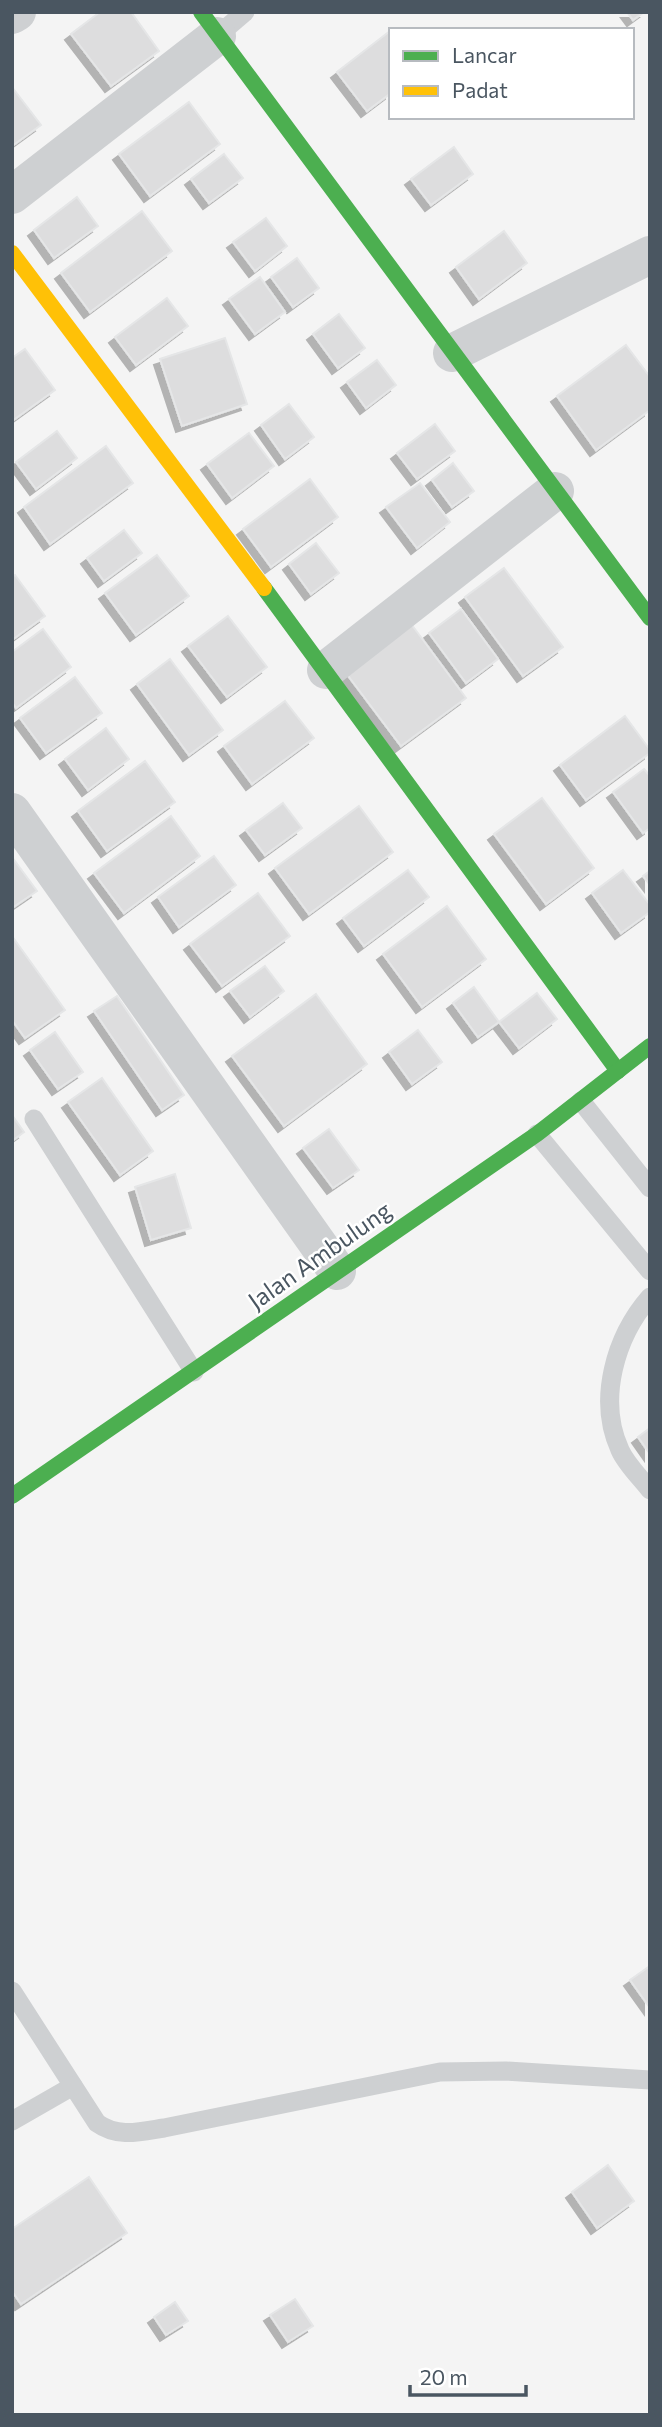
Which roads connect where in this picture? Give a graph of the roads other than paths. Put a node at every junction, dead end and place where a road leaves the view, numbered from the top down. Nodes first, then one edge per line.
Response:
1 (17, 12) edge
2 (12, 15) edge
3 (221, 20) edge
4 (12, 195) edge
5 (12, 253) edge
6 (650, 255) edge
7 (452, 353) junction
8 (555, 491) junction
9 (650, 618) edge
10 (326, 670) junction
11 (12, 812) edge
12 (650, 1046) edge
13 (618, 1071) junction
14 (581, 1101) junction
15 (34, 1119) dead end
16 (537, 1133) junction
17 (650, 1188) edge
18 (650, 1270) edge
19 (337, 1271) junction
20 (650, 1297) edge
21 (194, 1372) junction
22 (650, 1490) edge
23 (12, 1496) edge
24 (12, 1991) edge
25 (650, 2080) edge
26 (73, 2086) junction
27 (12, 2121) edge

1 - 2 street
3 - 4 street
3 - 7 street
5 - 10 street
6 - 7 street
7 - 8 street
8 - 9 street
8 - 10 street
10 - 13 street
11 - 19 street
12 - 13 street, Jalan Ambulung
13 - 14 street, Jalan Ambulung
14 - 16 street, Jalan Ambulung
14 - 17 lane
15 - 21 lane
16 - 18 lane
16 - 19 street, Jalan Ambulung
19 - 21 street, Jalan Ambulung
20 - 22 lane
21 - 23 street, Jalan Ambulung
24 - 26 lane
25 - 26 lane
26 - 27 lane

